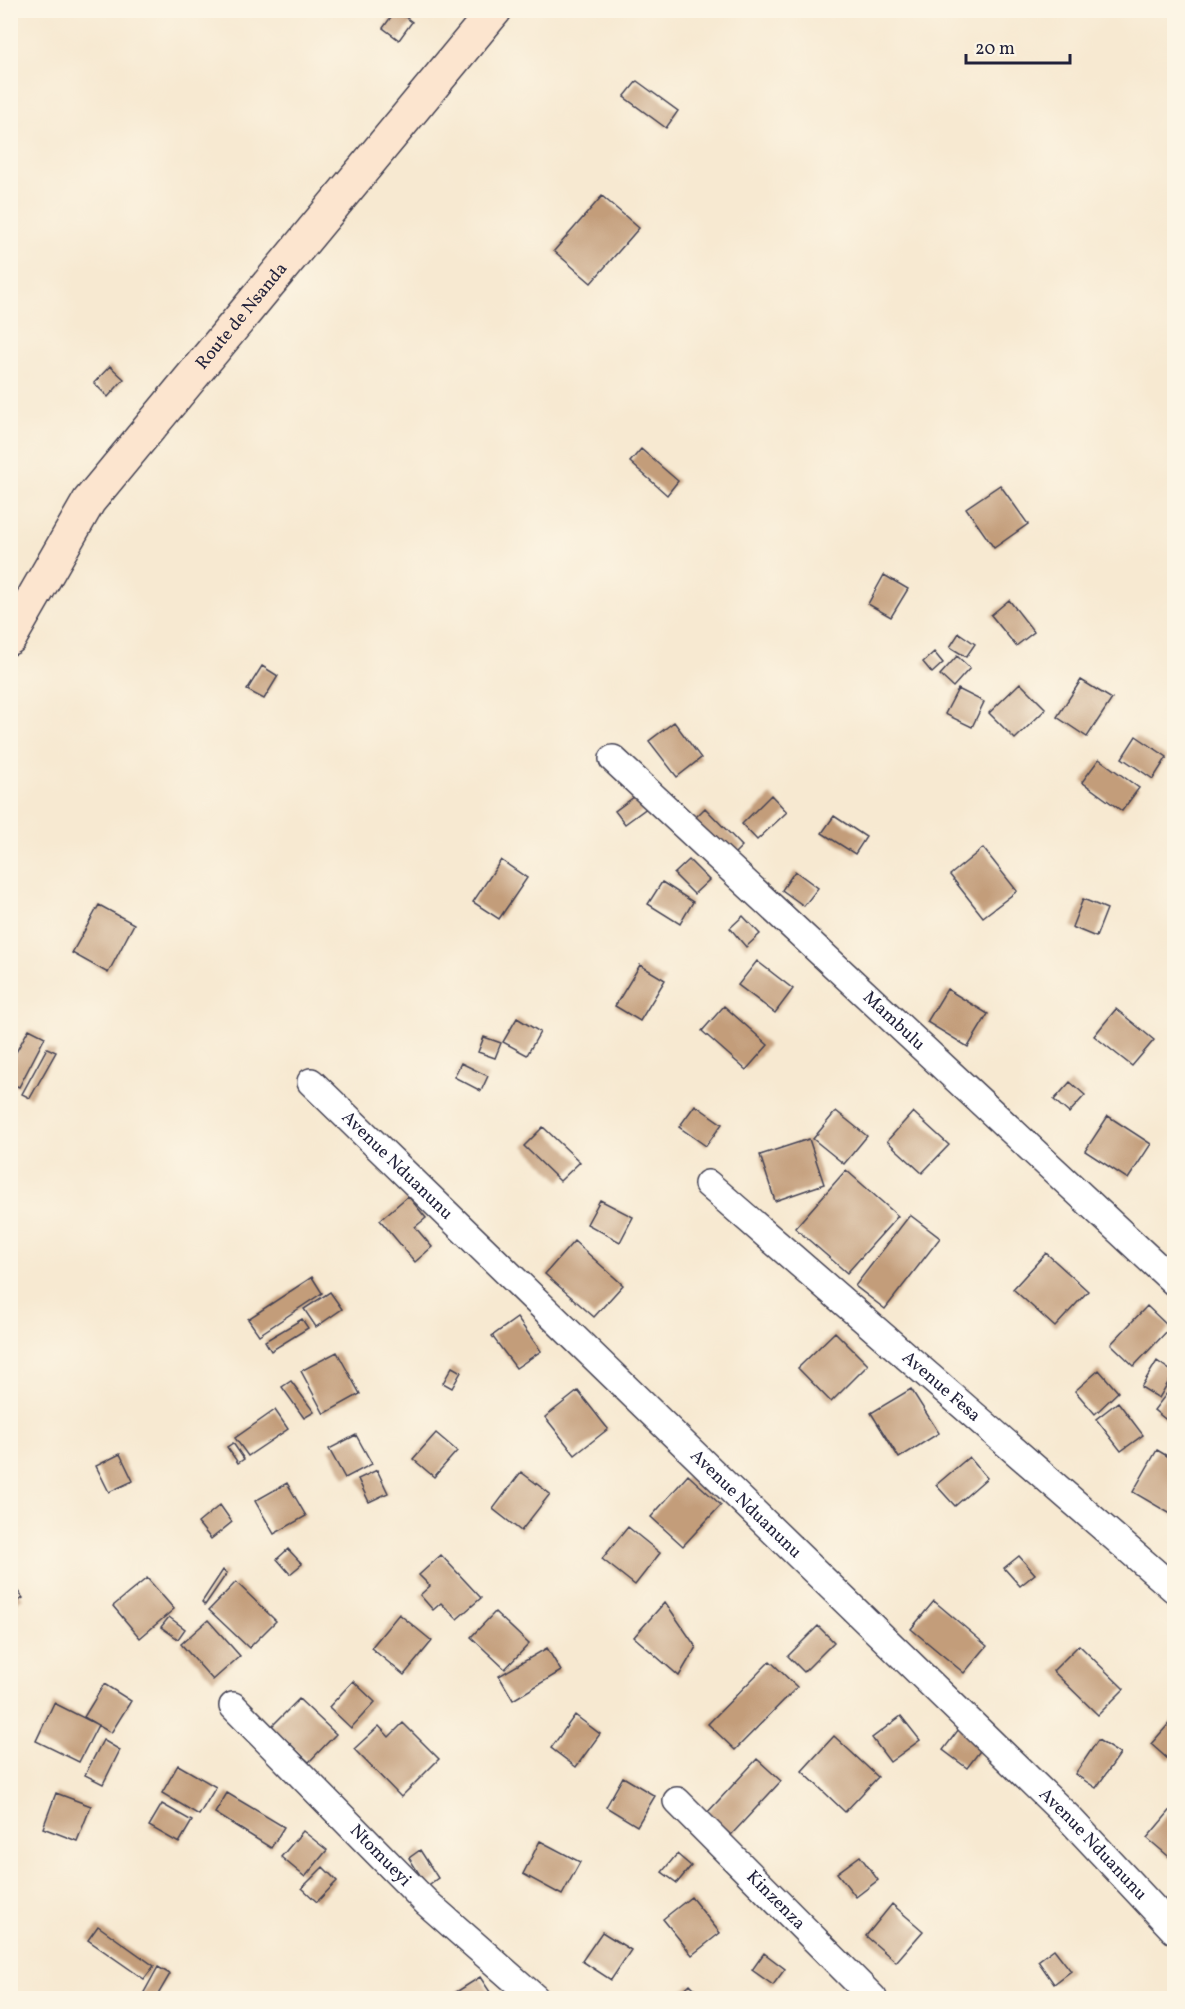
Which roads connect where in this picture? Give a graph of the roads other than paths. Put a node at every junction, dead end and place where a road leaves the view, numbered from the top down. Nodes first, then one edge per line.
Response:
1 (495, 10) edge
2 (10, 638) edge
3 (613, 759) dead end
4 (311, 1082) dead end
5 (708, 1184) dead end
6 (1174, 1282) edge
7 (1174, 1589) edge
8 (233, 1706) dead end
9 (677, 1801) dead end
10 (1174, 1930) edge
11 (535, 1998) edge
12 (873, 1998) edge

1 - 2 street, Route de Nsanda
3 - 6 street, Mambulu
4 - 10 street, Avenue Nduanunu
5 - 7 street, Avenue Fesa
8 - 11 street, Ntomueyi
9 - 12 street, Kinzenza

